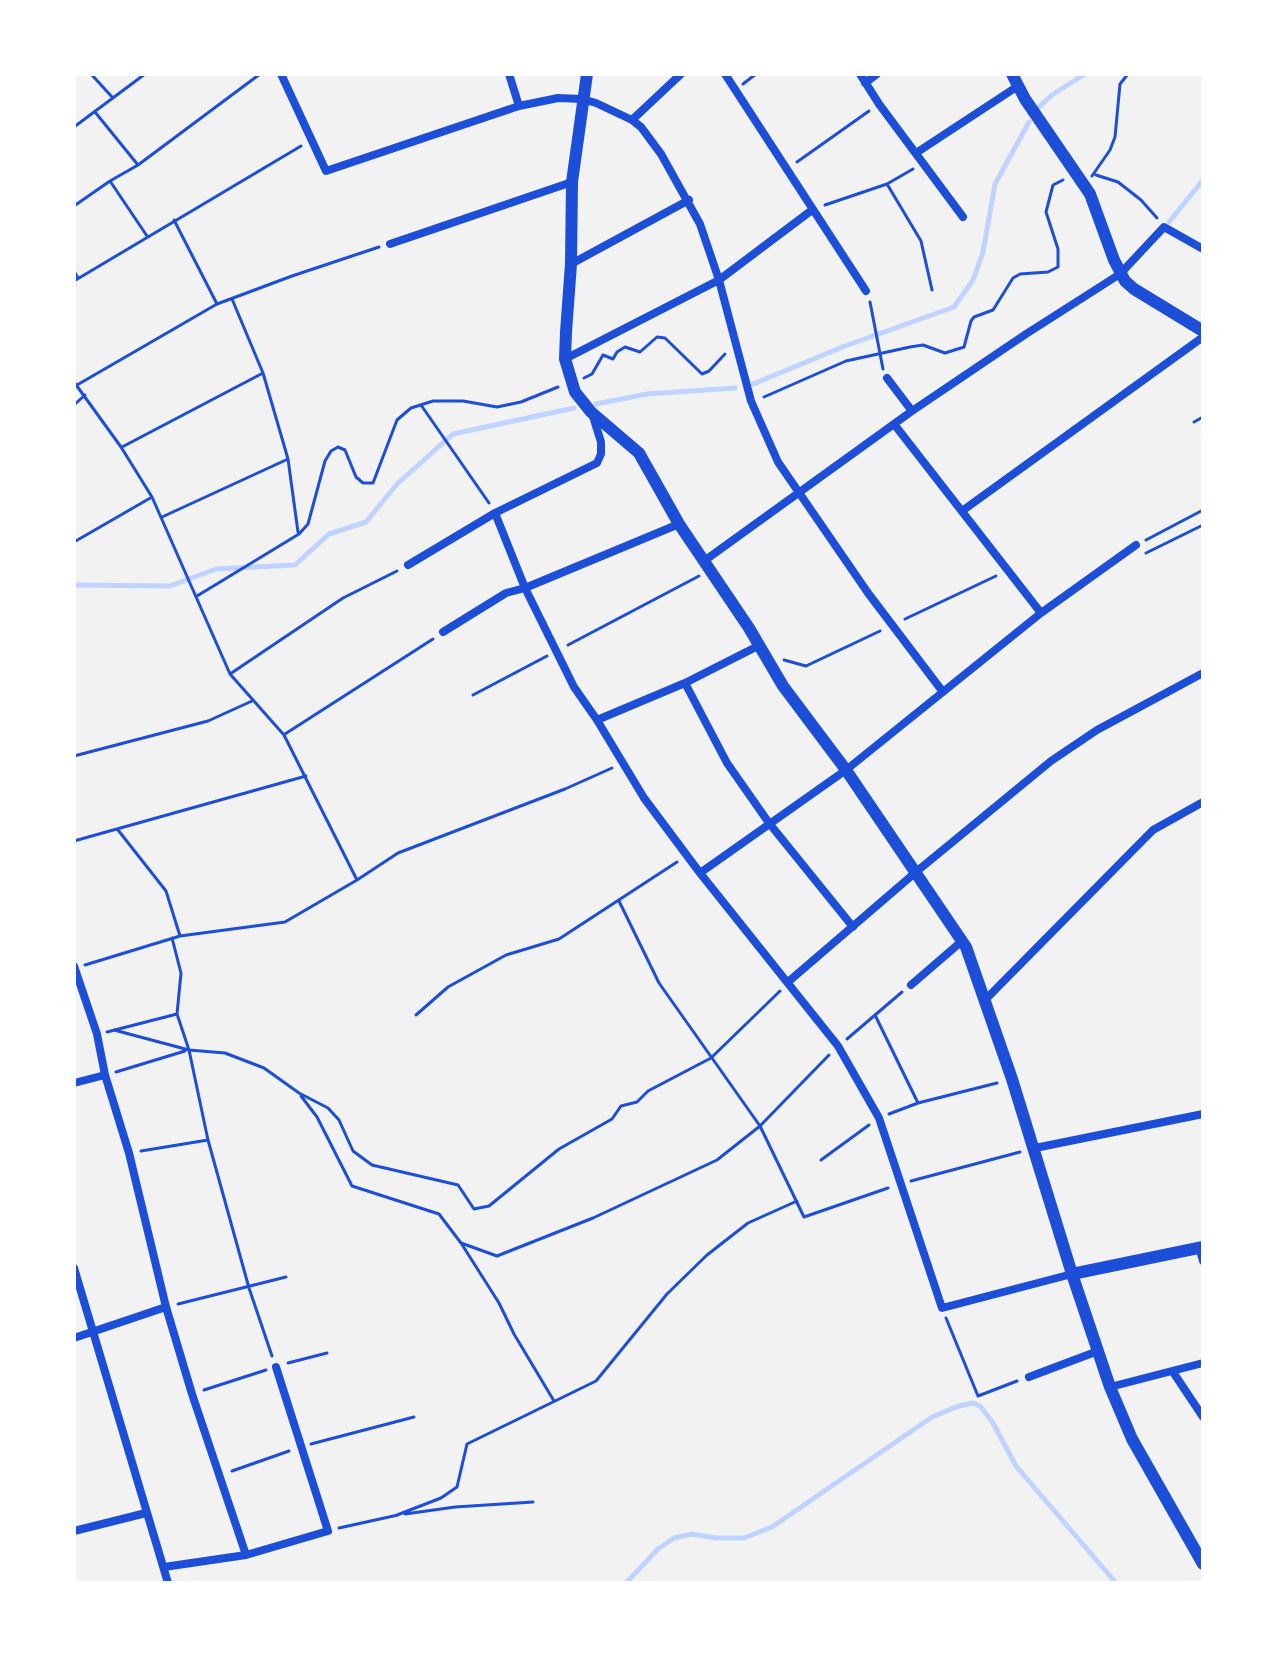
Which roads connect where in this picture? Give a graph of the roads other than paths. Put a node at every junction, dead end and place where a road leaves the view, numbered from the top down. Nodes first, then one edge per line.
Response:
1 (281, 74) edge
2 (509, 74) edge
3 (587, 74) edge
4 (681, 74) edge
5 (725, 74) edge
6 (877, 74) edge
7 (1012, 74) edge
8 (862, 78) edge
9 (1018, 86) junction
10 (582, 99) junction
11 (519, 106) junction
12 (632, 120) junction
13 (916, 153) junction
14 (572, 182) junction
15 (689, 200) junction
16 (812, 210) junction
17 (963, 217) dead end
18 (390, 244) road end
19 (1203, 249) edge
20 (571, 264) junction
21 (1120, 274) junction
22 (719, 280) junction
23 (866, 291) road end
24 (1203, 331) edge
25 (1203, 337) edge
26 (565, 359) junction
27 (887, 378) road end
28 (912, 411) junction
29 (591, 412) junction
30 (894, 424) junction
31 (797, 491) junction
32 (962, 511) junction
33 (495, 513) junction
34 (679, 524) junction
35 (1136, 545) road end
36 (408, 565) road end
37 (707, 566) junction
38 (525, 588) junction
39 (1041, 613) junction
40 (443, 632) road end
41 (760, 645) junction
42 (1203, 673) edge
43 (685, 683) junction
44 (943, 692) junction
45 (597, 720) junction
46 (846, 770) junction
47 (1203, 802) edge
48 (769, 823) junction
49 (916, 872) junction
50 (700, 873) junction
51 (853, 927) junction
52 (962, 941) junction
53 (74, 966) edge
54 (788, 982) junction
55 (911, 985) road end
56 (986, 999) junction
57 (105, 1075) junction
58 (74, 1083) edge
59 (1203, 1114) edge
60 (1035, 1148) junction
61 (1201, 1247) edge
62 (1203, 1261) edge
63 (74, 1268) edge
64 (1072, 1274) junction
65 (166, 1307) junction
66 (93, 1332) junction
67 (74, 1338) edge
68 (1098, 1351) junction
69 (1203, 1363) edge
70 (276, 1367) road end
71 (1173, 1372) junction
72 (1029, 1377) road end
73 (1110, 1387) junction
74 (1203, 1417) edge
75 (146, 1513) junction
76 (74, 1531) edge
77 (246, 1555) junction
78 (1203, 1564) edge
79 (164, 1567) junction
80 (168, 1583) edge

1 - 11 street
2 - 11 street
3 - 10 street
4 - 12 street
5 - 16 street
6 - 8 street
7 - 9 street
8 - 13 street
9 - 13 street
9 - 21 street
10 - 11 street
10 - 12 street
10 - 14 street
12 - 15 street
13 - 17 street
14 - 18 street
14 - 20 street
15 - 20 street
15 - 22 street
16 - 22 street
16 - 23 street
19 - 21 street
20 - 26 street
21 - 24 street
21 - 28 street
22 - 26 street
22 - 31 street
25 - 32 street
26 - 29 street
27 - 28 street
28 - 30 street
29 - 33 street
29 - 34 street
30 - 31 street
30 - 32 street
31 - 37 street
31 - 44 street
32 - 39 street
33 - 36 street
33 - 38 street
34 - 37 street
34 - 38 street
35 - 39 street
37 - 41 street
38 - 40 street
38 - 45 street
39 - 44 street
41 - 43 street
41 - 46 street
42 - 49 street
43 - 45 street
43 - 48 street
44 - 46 street
45 - 50 street
46 - 48 street
46 - 49 street
47 - 56 street
48 - 50 street
48 - 51 street
49 - 51 street
49 - 52 street
50 - 54 street
51 - 54 street
52 - 55 street
52 - 56 street
53 - 57 street
54 - 64 street
56 - 60 street
57 - 58 street
57 - 65 street
59 - 60 street
60 - 64 street
61 - 62 street
61 - 64 street
63 - 66 street
64 - 68 street
65 - 66 street
65 - 77 street
66 - 67 street
66 - 75 street
68 - 72 street
68 - 73 street
69 - 71 street
70 - 77 street
71 - 73 street
71 - 74 street
73 - 78 street
75 - 76 street
75 - 79 street
77 - 79 street
79 - 80 street

